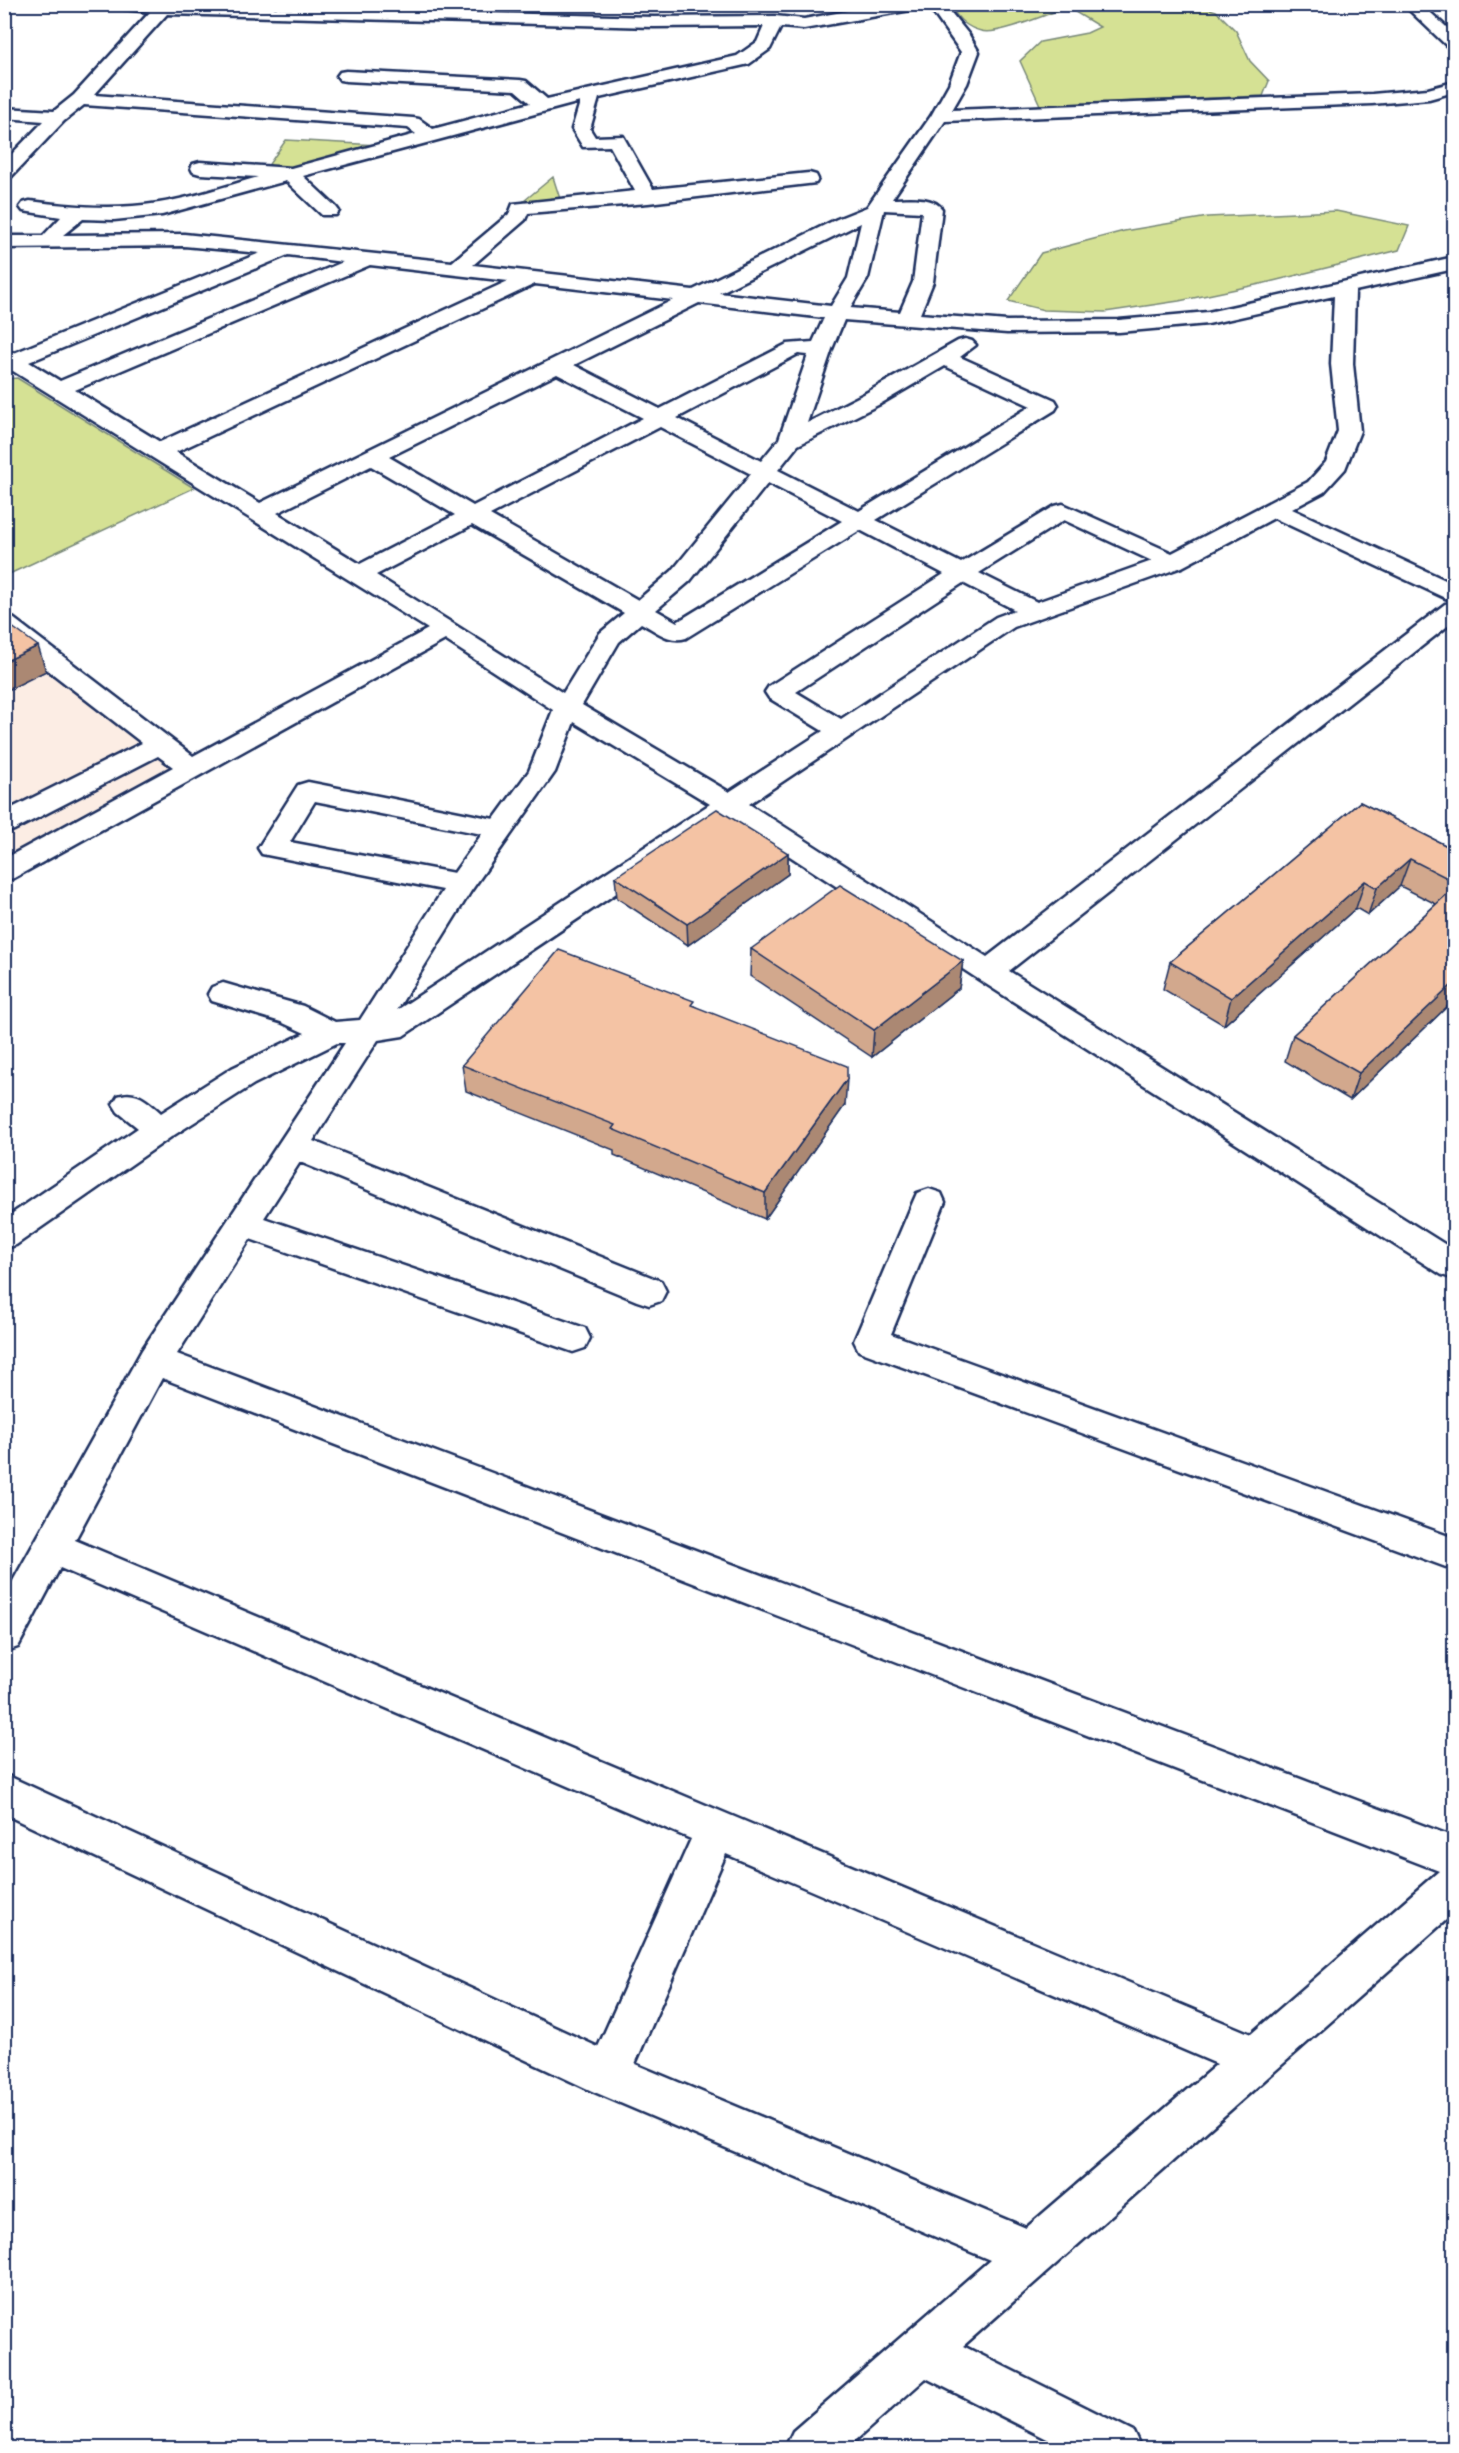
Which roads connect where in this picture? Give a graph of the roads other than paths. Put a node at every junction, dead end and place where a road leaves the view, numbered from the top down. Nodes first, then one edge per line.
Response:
1 (124, 4) edge
2 (756, 4) edge
3 (916, 4) edge
4 (935, 4) edge
5 (1411, 4) edge
6 (164, 7) edge
7 (234, 8) edge
8 (382, 10) edge
9 (529, 12) edge
10 (775, 21) junction
11 (1455, 43) edge
12 (346, 76) dead end
13 (1455, 87) edge
14 (591, 95) junction
15 (80, 99) junction
16 (543, 105) junction
17 (4, 113) edge
18 (940, 116) junction
19 (58, 117) junction
20 (429, 135) junction
21 (200, 168) dead end
22 (4, 173) edge
23 (288, 173) junction
24 (809, 179) dead end
25 (648, 197) junction
26 (30, 207) dead end
27 (877, 208) junction
28 (329, 211) dead end
29 (78, 213) junction
30 (4, 242) edge
31 (49, 242) junction
32 (286, 249) junction
33 (367, 258) junction
34 (1455, 263) edge
35 (456, 269) junction
36 (533, 277) junction
37 (1345, 288) junction
38 (695, 297) junction
39 (837, 313) junction
40 (907, 320) junction
41 (988, 327) junction
42 (821, 349) junction
43 (946, 358) junction
44 (8, 362) edge
45 (557, 365) junction
46 (58, 390) junction
47 (660, 417) junction
48 (790, 440) junction
49 (160, 451) junction
50 (372, 457) junction
51 (765, 471) junction
52 (1276, 510) junction
53 (259, 513) junction
54 (473, 515) junction
55 (859, 521) junction
56 (1173, 562) junction
57 (962, 573) junction
58 (359, 574) junction
59 (1455, 593) edge
60 (1455, 609) edge
61 (1034, 610) junction
62 (639, 611) junction
63 (4, 623) edge
64 (445, 630) junction
65 (567, 706) junction
66 (840, 730) junction
67 (160, 744) junction
68 (191, 768) junction
69 (729, 803) junction
70 (4, 824) edge
71 (501, 829) junction
72 (4, 871) edge
73 (461, 884) junction
74 (988, 972) junction
75 (223, 994) dead end
76 (369, 1030) junction
77 (332, 1033) junction
78 (129, 1104) dead end
79 (160, 1129) junction
80 (293, 1146) junction
81 (929, 1202) dead end
82 (242, 1223) junction
83 (4, 1236) edge
84 (1455, 1266) edge
85 (649, 1291) dead end
86 (573, 1338) dead end
87 (154, 1360) junction
88 (52, 1547) junction
89 (1455, 1554) edge
90 (4, 1635) edge
91 (4, 1793) edge
92 (716, 1830) junction
93 (1455, 1857) edge
94 (1455, 1886) edge
95 (1256, 2058) junction
96 (608, 2075) junction
97 (1031, 2254) junction
98 (921, 2350) junction
99 (810, 2448) edge
100 (1116, 2448) edge

1 - 6 street
2 - 10 street
3 - 10 street
4 - 18 street
5 - 11 street
6 - 7 street
6 - 15 street
7 - 8 street
8 - 9 street
9 - 10 street
10 - 14 street
12 - 16 street
13 - 18 street
14 - 16 street
14 - 25 street
15 - 19 street
15 - 20 street
16 - 20 street
17 - 19 street
18 - 27 street
19 - 22 street
20 - 23 street
21 - 23 street
23 - 28 street
23 - 29 street
24 - 25 street
25 - 35 street
26 - 29 street
27 - 38 street
27 - 39 street
27 - 40 street
29 - 31 street
30 - 31 street
31 - 32 street
32 - 33 street
32 - 44 street
33 - 35 street
33 - 46 street
34 - 37 street
35 - 36 street
36 - 38 street
36 - 49 street
37 - 41 street
37 - 52 street
38 - 39 street
38 - 45 street
39 - 40 street
39 - 42 street
40 - 41 street
41 - 43 street
42 - 47 street
42 - 48 street
43 - 48 street
43 - 55 street
44 - 46 street
45 - 47 street
45 - 50 street
46 - 49 street
47 - 51 street
47 - 54 street
48 - 51 street
49 - 53 street
50 - 53 street
50 - 54 street
51 - 55 street
51 - 62 street
52 - 56 street
52 - 59 street
53 - 58 street
54 - 58 street
54 - 62 street
55 - 57 street
55 - 62 street
56 - 57 street
56 - 61 street
57 - 61 street
57 - 66 street
58 - 64 street
60 - 74 street
61 - 66 street
62 - 65 street
63 - 67 street
64 - 65 street
64 - 68 street
65 - 69 street
65 - 71 street
66 - 69 street
67 - 68 street
67 - 70 street
68 - 72 street
69 - 74 street
69 - 76 street
71 - 73 street
71 - 73 street
73 - 76 street
74 - 84 street
75 - 77 street
76 - 77 street
76 - 80 street
77 - 79 street
78 - 79 street
79 - 83 street
80 - 82 street
80 - 85 street
81 - 89 street
82 - 86 street
82 - 87 street
87 - 88 street
87 - 93 street
88 - 90 street
88 - 92 street
91 - 96 street
92 - 95 street
92 - 96 street
94 - 95 street
95 - 97 street
96 - 97 street
97 - 98 street
98 - 99 street
98 - 100 street

